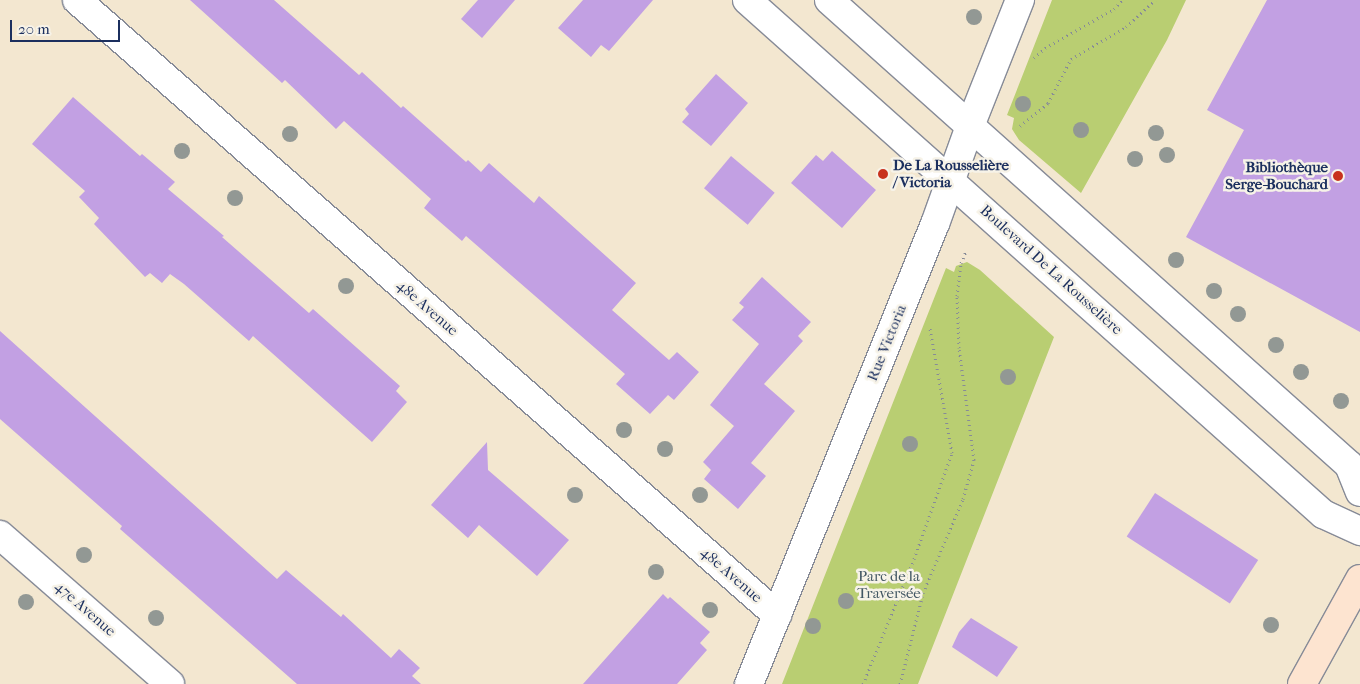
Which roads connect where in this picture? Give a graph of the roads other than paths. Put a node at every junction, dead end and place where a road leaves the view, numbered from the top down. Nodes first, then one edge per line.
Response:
1 (77, 0) edge
2 (748, 0) edge
3 (829, 0) edge
4 (1020, 0) edge
5 (970, 126) junction
6 (951, 181) junction
7 (1360, 492) edge
8 (1360, 531) edge
9 (0, 535) edge
10 (1360, 579) edge
11 (777, 615) junction
12 (170, 684) edge
13 (749, 684) edge
14 (1302, 684) edge

1 - 11 street, 48e Avenue
2 - 6 street, Boulevard De La Rousselière
3 - 5 street
4 - 5 street, Rue Victoria
5 - 6 street, Rue Victoria
5 - 7 street
6 - 8 street, Boulevard De La Rousselière
6 - 11 street, Rue Victoria
9 - 12 street, 47e Avenue
10 - 14 main road
11 - 13 street, Rue Victoria

